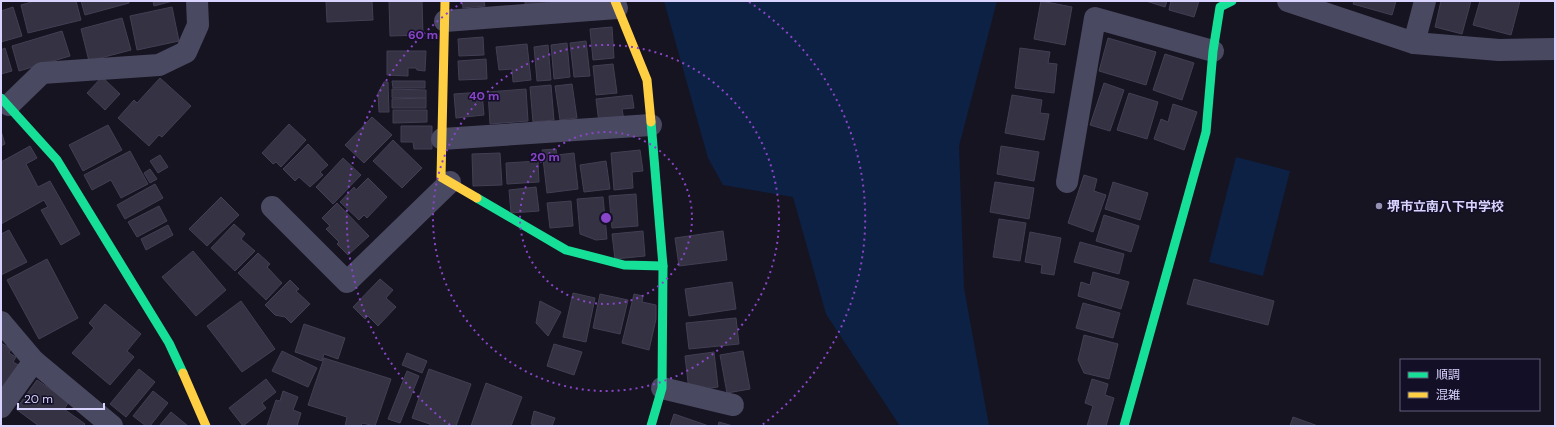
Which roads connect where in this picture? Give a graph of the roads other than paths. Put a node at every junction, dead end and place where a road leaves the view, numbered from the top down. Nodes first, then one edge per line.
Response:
1 (197, 1) edge
2 (1232, 1) edge
3 (1288, 1) edge
4 (1425, 1) edge
5 (616, 4) edge
6 (445, 11) edge
7 (1414, 43) junction
8 (1555, 49) edge
9 (1213, 51) junction
10 (5, 101) edge
11 (651, 125) junction
12 (442, 139) junction
13 (450, 182) junction
14 (1067, 182) dead end
15 (272, 207) dead end
16 (663, 266) junction
17 (1, 322) edge
18 (34, 361) junction
19 (662, 388) junction
20 (733, 405) dead end
21 (1, 407) edge
22 (112, 426) edge
23 (206, 426) edge
24 (651, 426) edge
25 (1124, 426) edge

1 - 10 street
2 - 9 street
3 - 7 street
4 - 7 street
5 - 6 street
5 - 11 street
6 - 12 street
7 - 8 street
9 - 14 street
9 - 25 street
10 - 23 street
11 - 12 street
11 - 16 street
12 - 13 street
13 - 15 street
13 - 16 street
16 - 19 street
17 - 18 street
18 - 21 street
18 - 22 street
19 - 20 street
19 - 24 street

